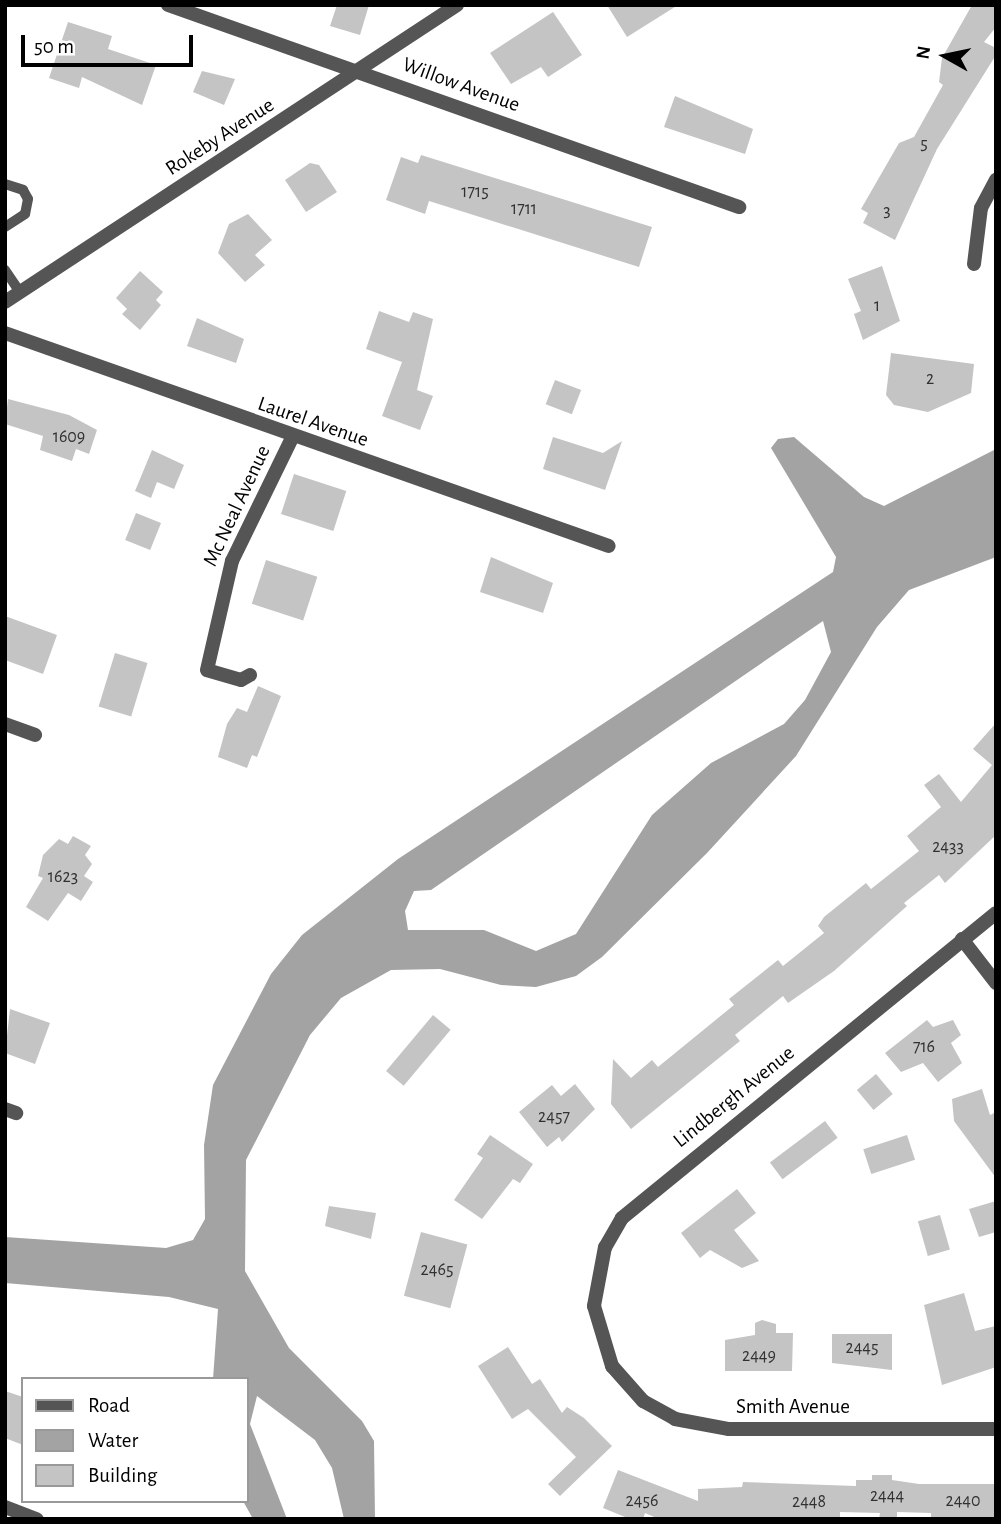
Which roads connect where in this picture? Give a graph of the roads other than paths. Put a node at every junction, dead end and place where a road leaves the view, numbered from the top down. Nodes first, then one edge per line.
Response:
1 (168, 5) edge
2 (457, 5) edge
3 (360, 71) junction
4 (996, 180) edge
5 (5, 184) edge
6 (739, 207) dead end
7 (5, 227) edge
8 (974, 264) dead end
9 (5, 270) edge
10 (20, 292) junction
11 (5, 302) edge
12 (5, 333) edge
13 (292, 438) junction
14 (609, 546) dead end
15 (250, 675) dead end
16 (5, 724) edge
17 (35, 735) dead end
18 (996, 912) edge
19 (961, 939) junction
20 (996, 983) edge
21 (612, 1366) joint
22 (996, 1429) edge
23 (5, 1507) edge
24 (37, 1519) edge

1 - 3 street, Willow Avenue
2 - 3 street, Rokeby Avenue
3 - 6 street, Willow Avenue
3 - 10 street, Rokeby Avenue
4 - 8 street
5 - 7 lane
9 - 10 lane
10 - 11 street, Rokeby Avenue
12 - 13 street, Laurel Avenue
13 - 14 street, Laurel Avenue
13 - 15 street, Mc Neal Avenue
16 - 17 street
18 - 19 street, Lindbergh Avenue
19 - 20 street
19 - 21 street, Lindbergh Avenue
21 - 22 street, Smith Avenue
23 - 24 street

